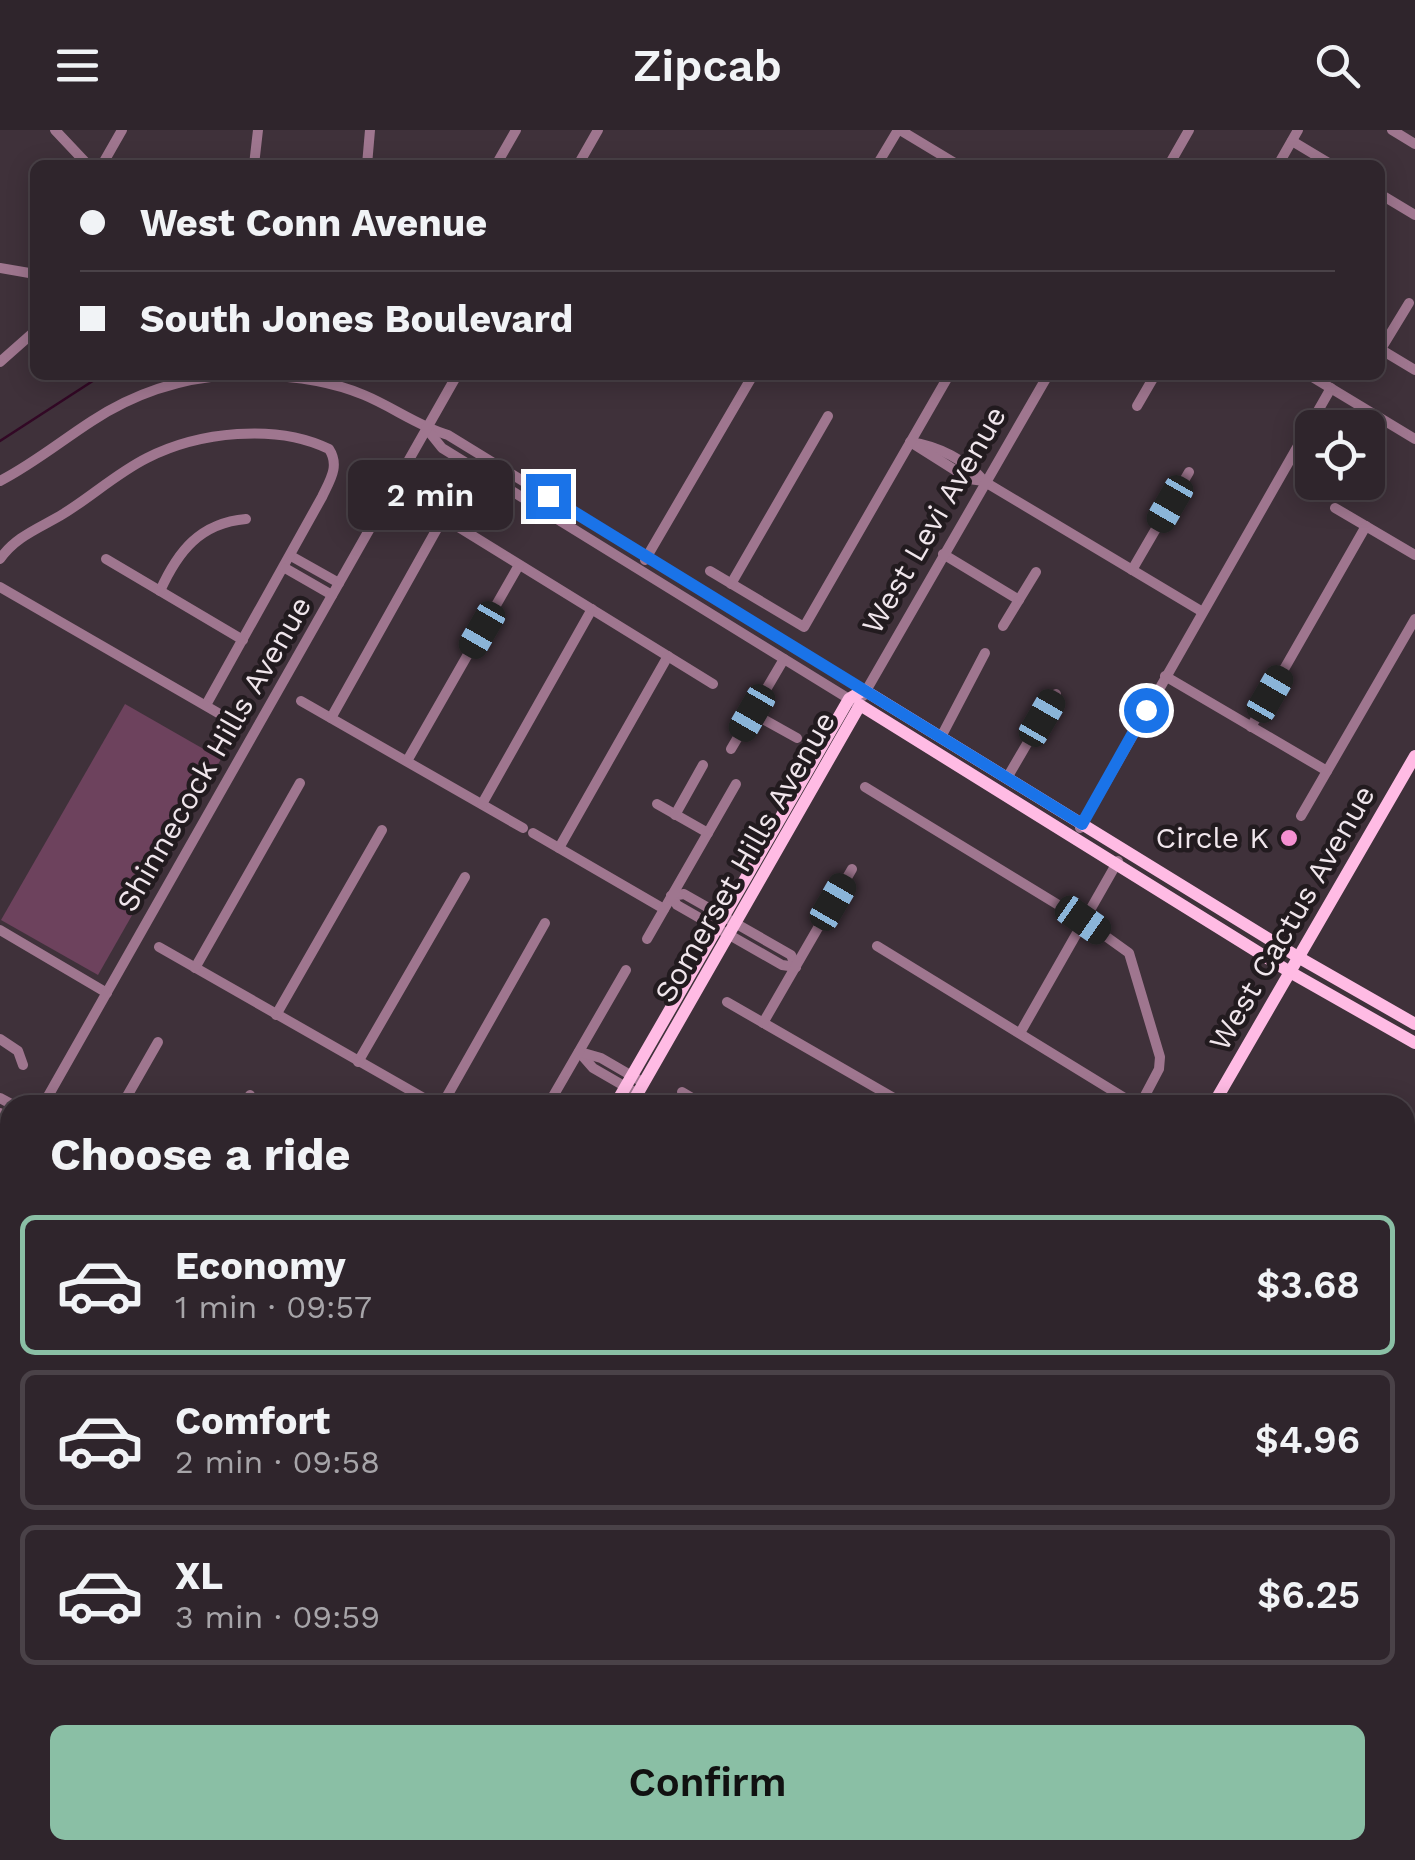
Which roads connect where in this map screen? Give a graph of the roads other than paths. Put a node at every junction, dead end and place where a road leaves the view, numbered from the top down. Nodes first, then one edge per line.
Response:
1 (55, 130) edge
2 (122, 130) edge
3 (258, 130) edge
4 (370, 130) edge
5 (516, 130) edge
6 (598, 130) edge
7 (899, 130) edge
8 (1189, 130) edge
9 (1298, 130) edge
10 (1392, 130) edge
11 (1292, 141) junction
12 (1415, 144) edge
13 (83, 160) edge
14 (106, 160) edge
15 (255, 160) edge
16 (367, 160) edge
17 (499, 160) edge
18 (581, 160) edge
19 (880, 160) edge
20 (950, 160) edge
21 (1172, 160) edge
22 (1281, 160) edge
23 (1324, 160) edge
24 (1385, 197) edge
25 (1415, 215) edge
26 (0, 268) edge
27 (30, 273) edge
28 (1409, 303) dead end
29 (30, 335) edge
30 (1385, 341) edge
31 (1385, 352) edge
32 (0, 362) edge
33 (1415, 370) edge
34 (196, 380) edge
35 (306, 380) edge
36 (454, 380) edge
37 (750, 380) edge
38 (946, 380) edge
39 (1045, 380) edge
40 (1153, 380) edge
41 (1318, 380) edge
42 (1332, 388) junction
43 (1137, 406) dead end
44 (828, 416) dead end
45 (426, 428) junction
46 (1415, 439) edge
47 (910, 442) junction
48 (1188, 472) dead end
49 (0, 481) edge
50 (986, 482) junction
51 (426, 507) dead end
52 (1335, 508) dead end
53 (444, 518) junction
54 (246, 519) dead end
55 (1366, 526) junction
56 (943, 554) junction
57 (1415, 555) edge
58 (292, 556) junction
59 (647, 557) junction
60 (0, 559) edge
61 (106, 559) dead end
62 (519, 564) junction
63 (285, 568) junction
64 (640, 570) junction
65 (1132, 570) junction
66 (710, 571) dead end
67 (1036, 572) dead end
68 (339, 583) junction
69 (731, 584) junction
70 (0, 587) edge
71 (160, 591) junction
72 (332, 595) junction
73 (1019, 600) junction
74 (592, 609) junction
75 (1201, 611) junction
76 (1415, 618) edge
77 (1004, 626) dead end
78 (243, 640) junction
79 (985, 653) dead end
80 (668, 656) junction
81 (784, 658) junction
82 (1165, 676) junction
83 (713, 684) dead end
84 (864, 690) junction
85 (1056, 694) dead end
86 (301, 701) dead end
87 (855, 702) junction
88 (206, 705) junction
89 (752, 713) junction
90 (331, 718) junction
91 (232, 720) dead end
92 (1251, 727) junction
93 (942, 737) junction
94 (797, 738) dead end
95 (731, 749) dead end
96 (1415, 756) edge
97 (407, 762) junction
98 (703, 765) dead end
99 (1326, 771) junction
100 (1007, 778) junction
101 (300, 783) dead end
102 (736, 784) dead end
103 (865, 787) dead end
104 (482, 804) junction
105 (656, 804) dead end
106 (675, 815) junction
107 (1302, 816) dead end
108 (1082, 824) junction
109 (382, 830) dead end
110 (708, 833) junction
111 (1074, 838) junction
112 (559, 848) junction
113 (1125, 850) junction
114 (1117, 864) junction
115 (852, 869) dead end
116 (465, 876) dead end
117 (671, 896) junction
118 (664, 910) junction
119 (1083, 920) junction
120 (545, 923) dead end
121 (727, 925) junction
122 (0, 930) edge
123 (647, 939) dead end
124 (158, 946) dead end
125 (878, 946) dead end
126 (1298, 957) junction
127 (796, 967) junction
128 (195, 968) junction
129 (626, 970) dead end
130 (1290, 972) junction
131 (107, 994) junction
132 (727, 1002) dead end
133 (276, 1016) junction
134 (763, 1023) junction
135 (1415, 1024) edge
136 (1020, 1033) junction
137 (0, 1039) edge
138 (158, 1042) dead end
139 (1415, 1042) edge
140 (579, 1052) junction
141 (358, 1062) junction
142 (23, 1065) dead end
143 (634, 1089) edge
144 (682, 1092) dead end
145 (49, 1095) edge
146 (128, 1095) edge
147 (420, 1095) edge
148 (445, 1095) edge
149 (554, 1095) edge
150 (687, 1095) edge
151 (886, 1095) edge
152 (1122, 1095) edge
153 (1143, 1095) edge
154 (1219, 1095) edge

1 - 13 street
2 - 14 street
3 - 15 street
4 - 16 street
5 - 17 street
6 - 18 street
7 - 19 street
7 - 20 street
8 - 21 street
9 - 11 street
10 - 12 street
11 - 22 street
11 - 23 street
24 - 25 street
26 - 27 street
28 - 30 street
29 - 32 street
31 - 33 street
34 - 49 street
35 - 45 street
36 - 45 street, Shinnecock Hills Avenue
37 - 59 street
38 - 47 street
39 - 50 street, West Levi Avenue
40 - 43 street
41 - 42 street
42 - 46 street
42 - 75 street
44 - 69 street
45 - 59 street
45 - 64 street
45 - 68 street, Shinnecock Hills Avenue
47 - 50 street
47 - 69 street
48 - 65 street
50 - 56 street, West Levi Avenue
50 - 65 street
51 - 53 street
52 - 55 street
53 - 62 street
53 - 90 street
54 - 71 street
55 - 57 street
55 - 92 street
56 - 73 street
56 - 84 street, West Levi Avenue
58 - 60 street
58 - 63 street
58 - 68 street
59 - 64 street
59 - 84 street
61 - 71 street
62 - 74 street
62 - 97 street
63 - 72 street
63 - 78 street
64 - 81 street
65 - 75 street
66 - 69 street
67 - 73 street
68 - 72 street, Shinnecock Hills Avenue
70 - 88 street
71 - 78 street
72 - 131 street, Shinnecock Hills Avenue
73 - 77 street
74 - 80 street
74 - 104 street
75 - 82 street
76 - 99 street
78 - 88 street
79 - 93 street
80 - 83 street
80 - 112 street
81 - 87 street
81 - 89 street
82 - 92 street
82 - 108 street
84 - 87 main road, Somerset Hills Avenue
84 - 93 main road
85 - 100 street
86 - 90 street
87 - 111 main road
87 - 121 main road, Somerset Hills Avenue
88 - 91 street
89 - 94 street
89 - 95 street
90 - 97 street
92 - 99 street
93 - 100 main road
96 - 126 main road, West Cactus Avenue
97 - 104 street
98 - 106 street
99 - 107 street
100 - 108 main road
101 - 128 street
102 - 110 street
103 - 119 street
104 - 112 street
105 - 106 street
106 - 110 street
108 - 111 street
108 - 113 main road
109 - 133 street
110 - 117 street
111 - 114 main road
112 - 118 street
113 - 114 street
113 - 126 main road
114 - 119 street
114 - 130 main road
115 - 127 street
116 - 141 street
117 - 118 street
117 - 121 street
118 - 123 street
119 - 136 street
119 - 153 street
120 - 148 street
121 - 127 street
121 - 143 main road, Somerset Hills Avenue
122 - 131 street
124 - 128 street
125 - 136 street
126 - 130 main road, West Cactus Avenue
126 - 135 main road
127 - 134 street
128 - 133 street
129 - 140 street
130 - 139 main road
130 - 154 main road, West Cactus Avenue
131 - 145 street, Shinnecock Hills Avenue
132 - 134 street
133 - 141 street
134 - 151 street
136 - 152 street
137 - 142 street
138 - 146 street
140 - 143 street
140 - 149 street
141 - 147 street
144 - 150 street

